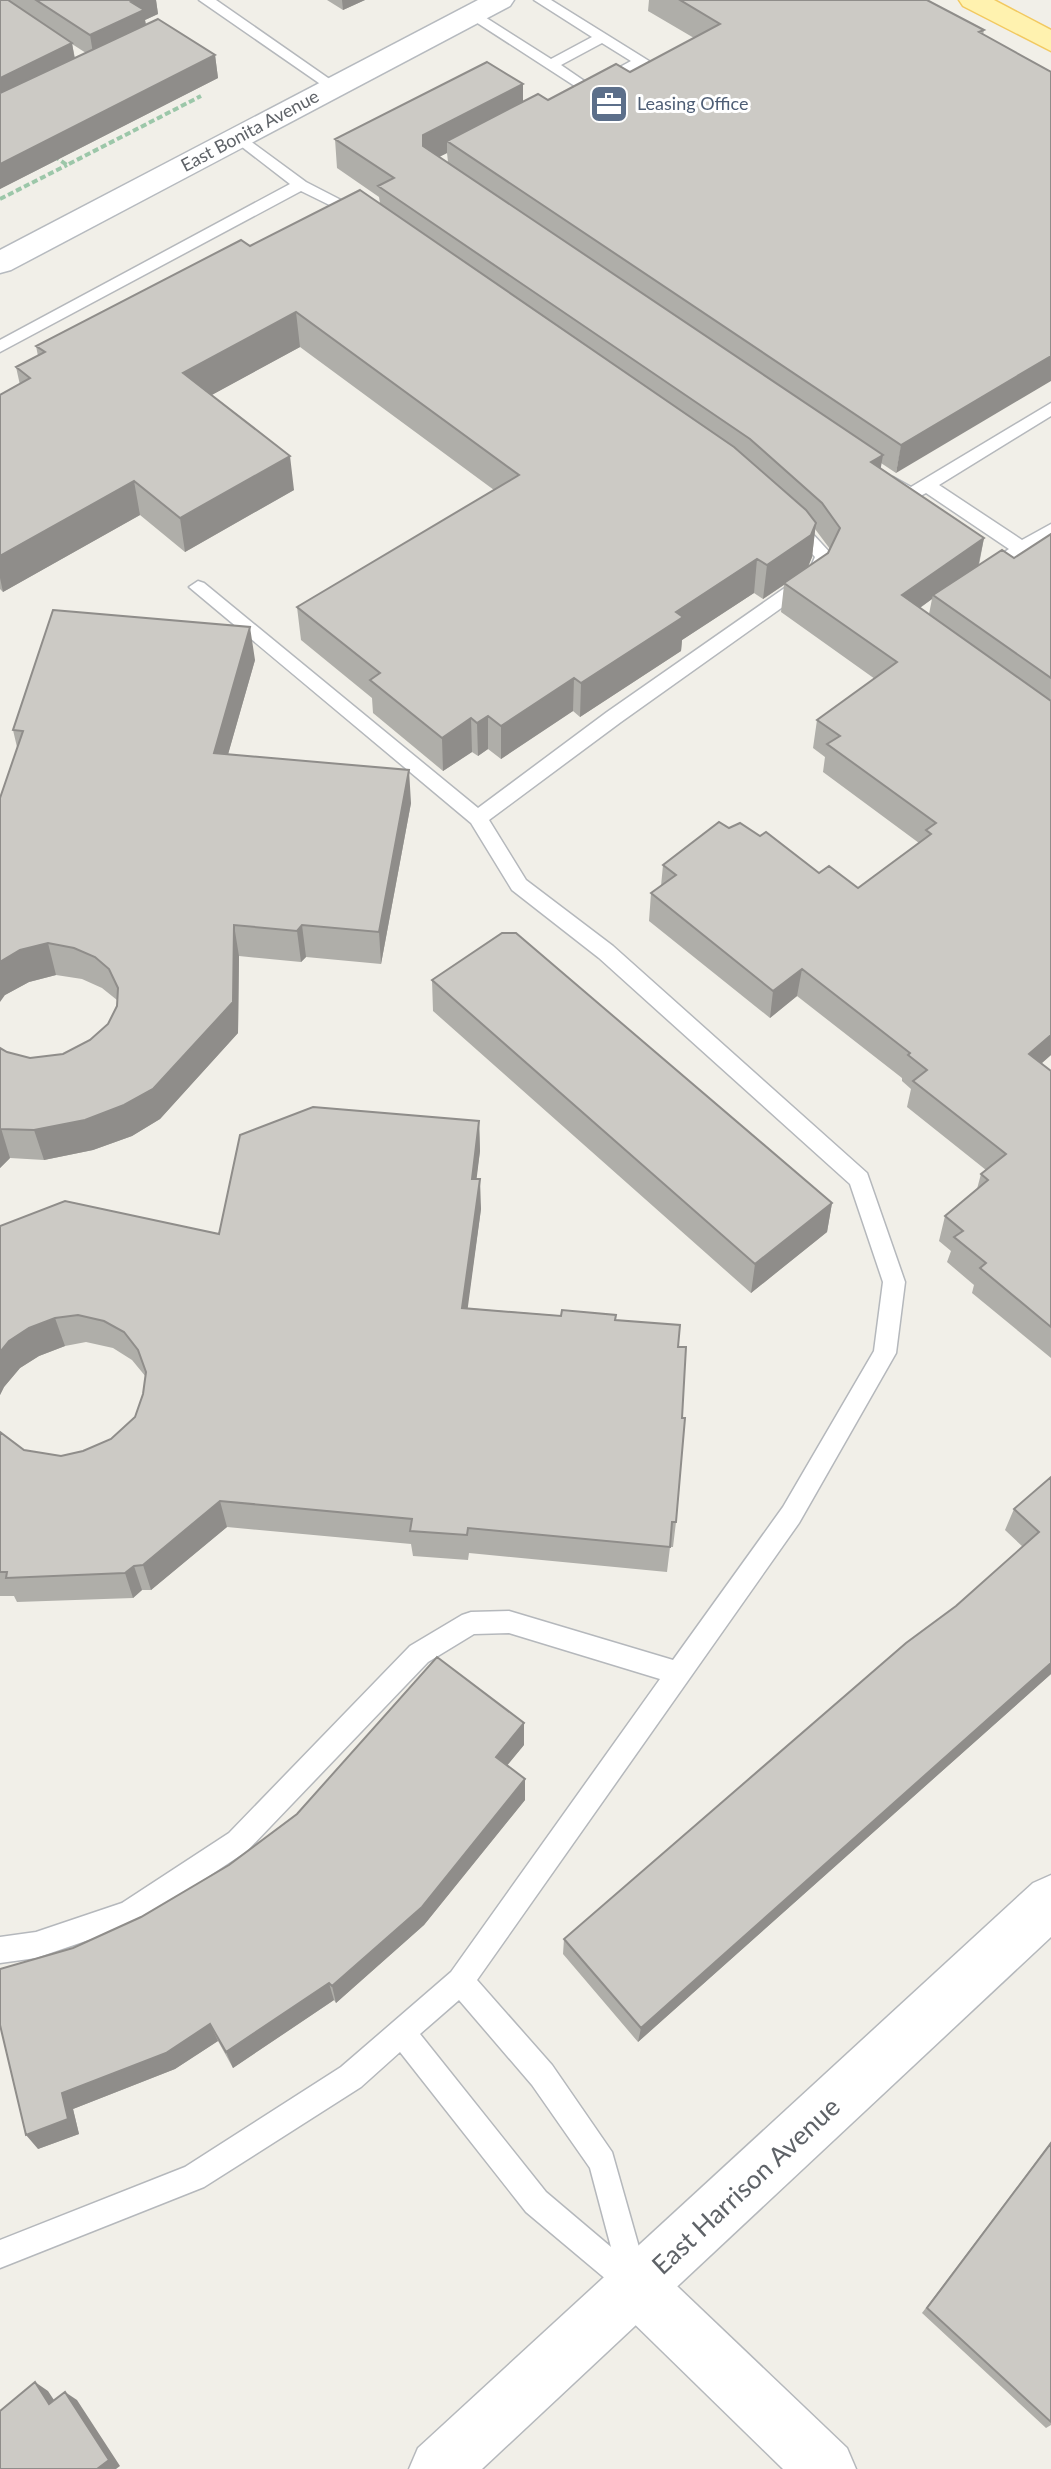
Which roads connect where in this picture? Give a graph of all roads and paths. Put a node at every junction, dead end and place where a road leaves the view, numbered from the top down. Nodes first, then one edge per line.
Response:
1 (206, 0) edge
2 (500, 0) edge
3 (541, 0) edge
4 (973, 0) edge
5 (472, 15) junction
6 (603, 37) junction
7 (1051, 42) edge
8 (550, 65) junction
9 (334, 87) junction
10 (201, 96) edge
11 (238, 137) junction
12 (45, 150) edge
13 (67, 165) junction
14 (301, 185) junction
15 (0, 199) edge
16 (380, 226) edge
17 (0, 263) edge
18 (0, 347) edge
19 (1051, 408) edge
20 (885, 477) edge
21 (926, 485) junction
22 (775, 506) edge
23 (1051, 530) edge
24 (1021, 548) junction
25 (971, 582) edge
26 (198, 587) dead end
27 (478, 818) junction
28 (677, 1673) junction
29 (1051, 1901) edge
30 (0, 1950) edge
31 (460, 1981) junction
32 (402, 2033) junction
33 (0, 2254) edge
34 (637, 2287) junction
35 (439, 2469) edge
36 (826, 2469) edge

1 - 9 lane
2 - 5 main road, East Bonita Avenue
3 - 6 lane
4 - 7 main road
5 - 8 lane
5 - 9 main road, East Bonita Avenue
6 - 8 lane
6 - 8 lane
9 - 11 main road, East Bonita Avenue
10 - 13 path
11 - 14 lane
11 - 17 main road, East Bonita Avenue
12 - 13 path
13 - 15 path
14 - 16 lane
14 - 18 lane
19 - 21 lane
20 - 21 lane
21 - 24 lane
22 - 27 lane
23 - 24 lane
24 - 25 lane
26 - 27 lane
27 - 28 lane
28 - 30 lane
28 - 31 lane
29 - 34 main road, East Harrison Avenue
31 - 32 lane
31 - 34 lane
32 - 33 lane
32 - 34 lane
34 - 35 main road, East Harrison Avenue
34 - 36 main road

